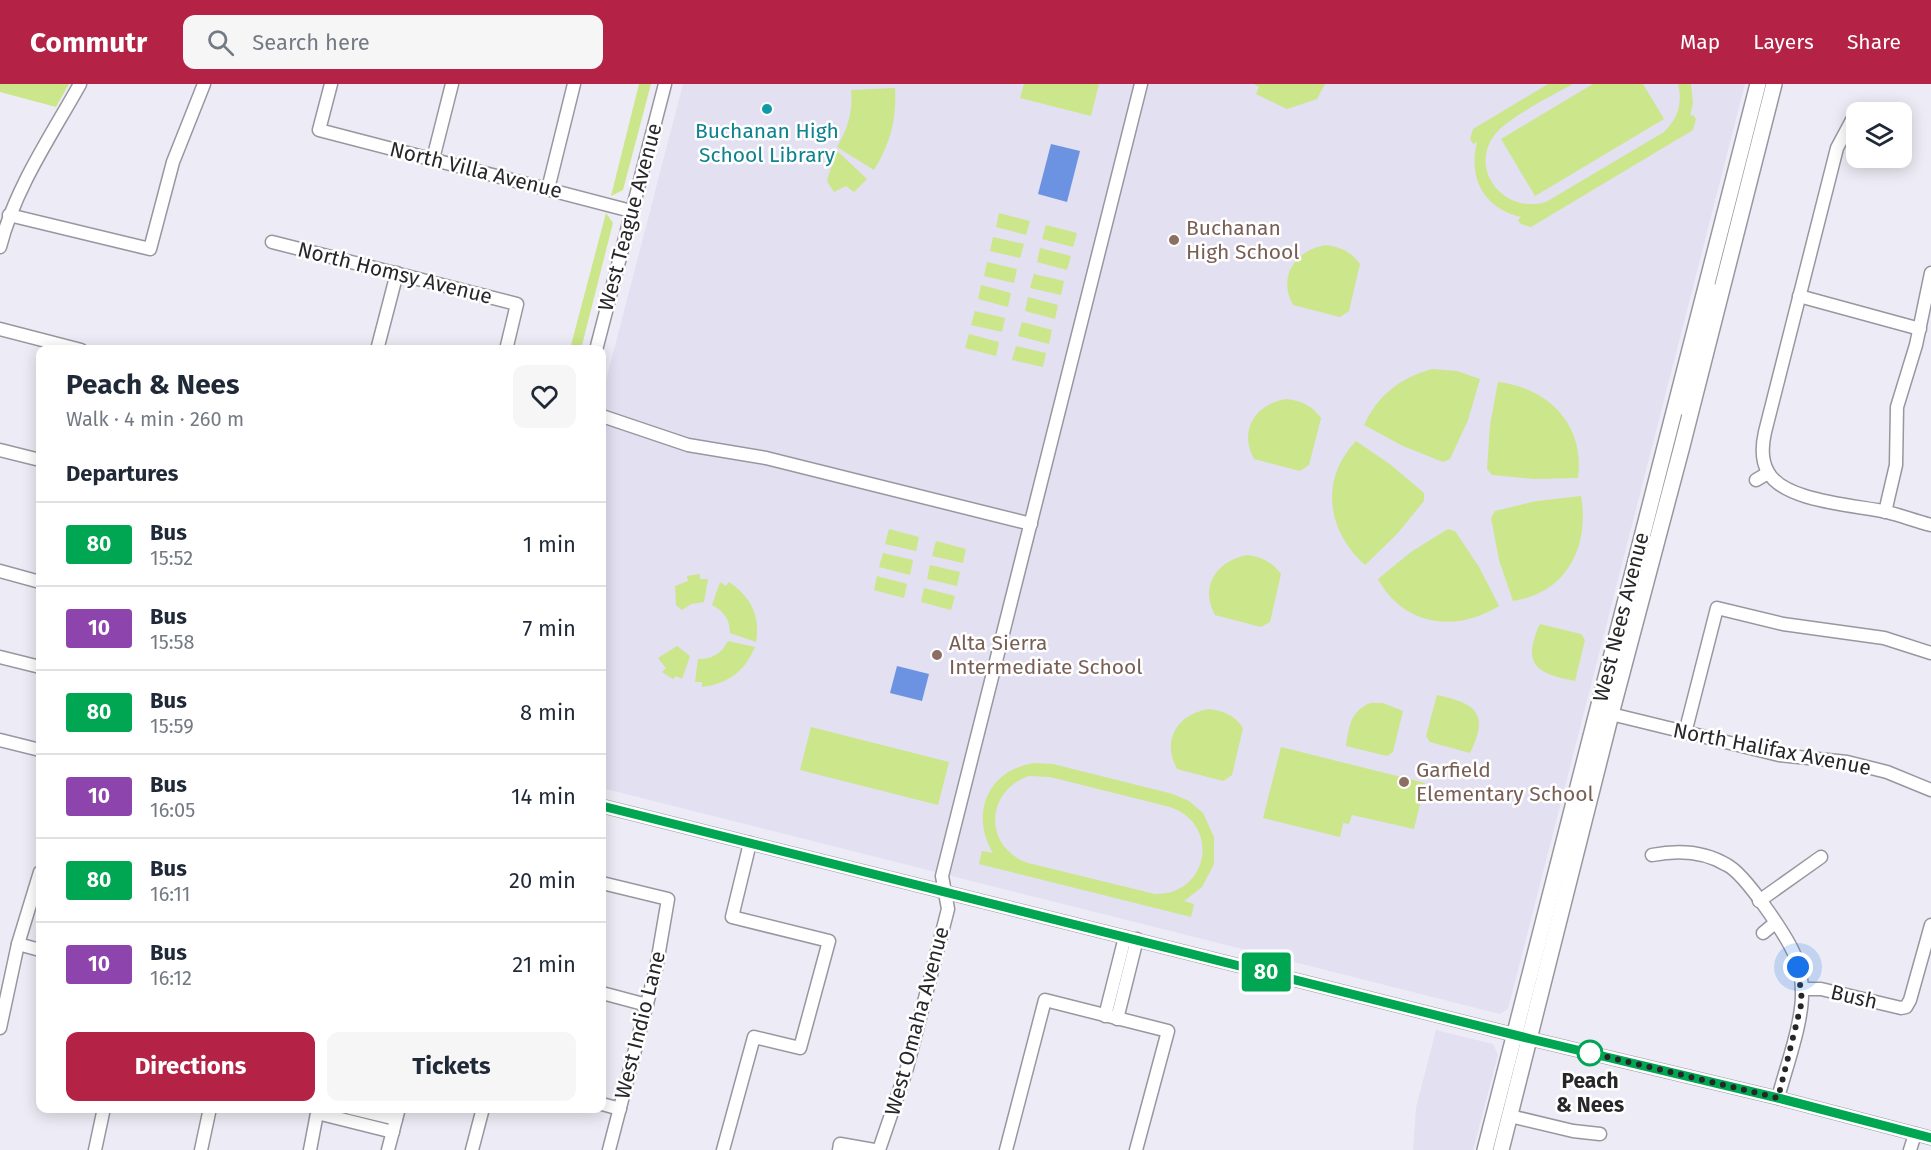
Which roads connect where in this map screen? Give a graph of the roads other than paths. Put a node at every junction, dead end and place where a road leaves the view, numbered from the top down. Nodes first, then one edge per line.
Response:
1 (80, 84) edge
2 (204, 84) edge
3 (331, 84) edge
4 (452, 84) edge
5 (574, 84) edge
6 (665, 84) edge
7 (1141, 84) edge
8 (1758, 84) edge
9 (1774, 84) edge
10 (1846, 131) edge
11 (433, 159) junction
12 (548, 189) junction
13 (632, 211) junction
14 (9, 214) junction
15 (272, 242) dead end
16 (0, 247) edge
17 (397, 273) junction
18 (1931, 273) edge
19 (1706, 284) junction
20 (1799, 296) junction
21 (0, 329) edge
22 (1920, 329) junction
23 (62, 345) edge
24 (378, 345) edge
25 (507, 345) edge
26 (597, 345) edge
27 (606, 417) edge
28 (1682, 446) junction
29 (0, 450) edge
30 (36, 459) edge
31 (1768, 473) junction
32 (1756, 480) dead end
33 (1886, 512) junction
34 (1030, 524) junction
35 (1931, 525) edge
36 (0, 572) edge
37 (36, 581) edge
38 (1931, 652) edge
39 (0, 657) edge
40 (36, 666) edge
41 (1611, 714) junction
42 (1685, 733) junction
43 (0, 740) edge
44 (36, 748) edge
45 (1931, 790) edge
46 (606, 807) edge
47 (750, 843) junction
48 (1652, 855) dead end
49 (1821, 857) dead end
50 (606, 883) edge
51 (36, 885) edge
52 (945, 892) junction
53 (1759, 901) junction
54 (1775, 923) junction
55 (1931, 925) edge
56 (1763, 933) dead end
57 (1131, 938) junction
58 (18, 944) junction
59 (36, 949) edge
60 (1802, 989) junction
61 (606, 994) edge
62 (647, 1005) junction
63 (1111, 1017) junction
64 (0, 1028) edge
65 (1514, 1035) junction
66 (1531, 1039) junction
67 (1778, 1098) junction
68 (606, 1105) edge
69 (620, 1109) junction
70 (103, 1113) edge
71 (209, 1113) edge
72 (318, 1113) edge
73 (325, 1113) edge
74 (482, 1113) edge
75 (398, 1114) edge
76 (1510, 1116) junction
77 (393, 1132) junction
78 (1600, 1134) dead end
79 (1915, 1134) junction
80 (1931, 1138) edge
81 (95, 1150) edge
82 (201, 1150) edge
83 (310, 1150) edge
84 (388, 1150) edge
85 (472, 1150) edge
86 (609, 1150) edge
87 (723, 1150) edge
88 (839, 1150) edge
89 (874, 1150) edge
90 (879, 1150) edge
91 (1006, 1150) edge
92 (1136, 1150) edge
93 (1485, 1150) edge
94 (1501, 1150) edge
95 (1910, 1150) edge

1 - 14 street
2 - 14 street
3 - 11 street, North Villa Avenue
4 - 11 street
5 - 12 street
6 - 13 street, West Teague Avenue
7 - 34 street, West Omaha Avenue
8 - 19 main road, West Nees Avenue
9 - 28 main road, West Nees Avenue
10 - 20 street
11 - 12 street, North Villa Avenue
12 - 13 street, North Villa Avenue
13 - 26 street, West Teague Avenue
14 - 16 street
15 - 17 street, North Homsy Avenue
17 - 24 street
17 - 25 street, North Homsy Avenue
18 - 22 street
19 - 28 street
19 - 65 main road, West Nees Avenue
20 - 22 street
20 - 31 street
21 - 23 street
22 - 33 street
27 - 34 street
28 - 41 main road, West Nees Avenue
29 - 30 street
31 - 32 street
31 - 33 street
33 - 35 street
34 - 52 street, West Omaha Avenue
36 - 37 street
38 - 42 street
39 - 40 street
41 - 42 street, North Halifax Avenue
41 - 66 main road, West Nees Avenue
42 - 45 street, North Halifax Avenue
43 - 44 street
46 - 47 street
47 - 52 street
47 - 87 street
48 - 53 street
49 - 53 street
50 - 62 street, West Indio Lane
51 - 58 street
52 - 57 street
52 - 90 street, West Omaha Avenue
53 - 54 street
54 - 56 street
54 - 60 street
55 - 60 street, Bush
57 - 63 street
57 - 65 street
58 - 59 street
58 - 64 street
60 - 67 street
61 - 62 street
62 - 69 street, West Indio Lane
63 - 91 street
63 - 92 street
65 - 66 street
65 - 93 main road, West Nees Avenue
66 - 67 street
66 - 76 main road, West Nees Avenue
67 - 79 street
68 - 69 street
69 - 86 street, West Indio Lane
70 - 81 street
71 - 82 street
72 - 83 street
73 - 77 street
74 - 85 street
75 - 77 street
76 - 78 street
76 - 94 main road, West Nees Avenue
77 - 84 street
79 - 80 street
79 - 95 street
88 - 89 street

